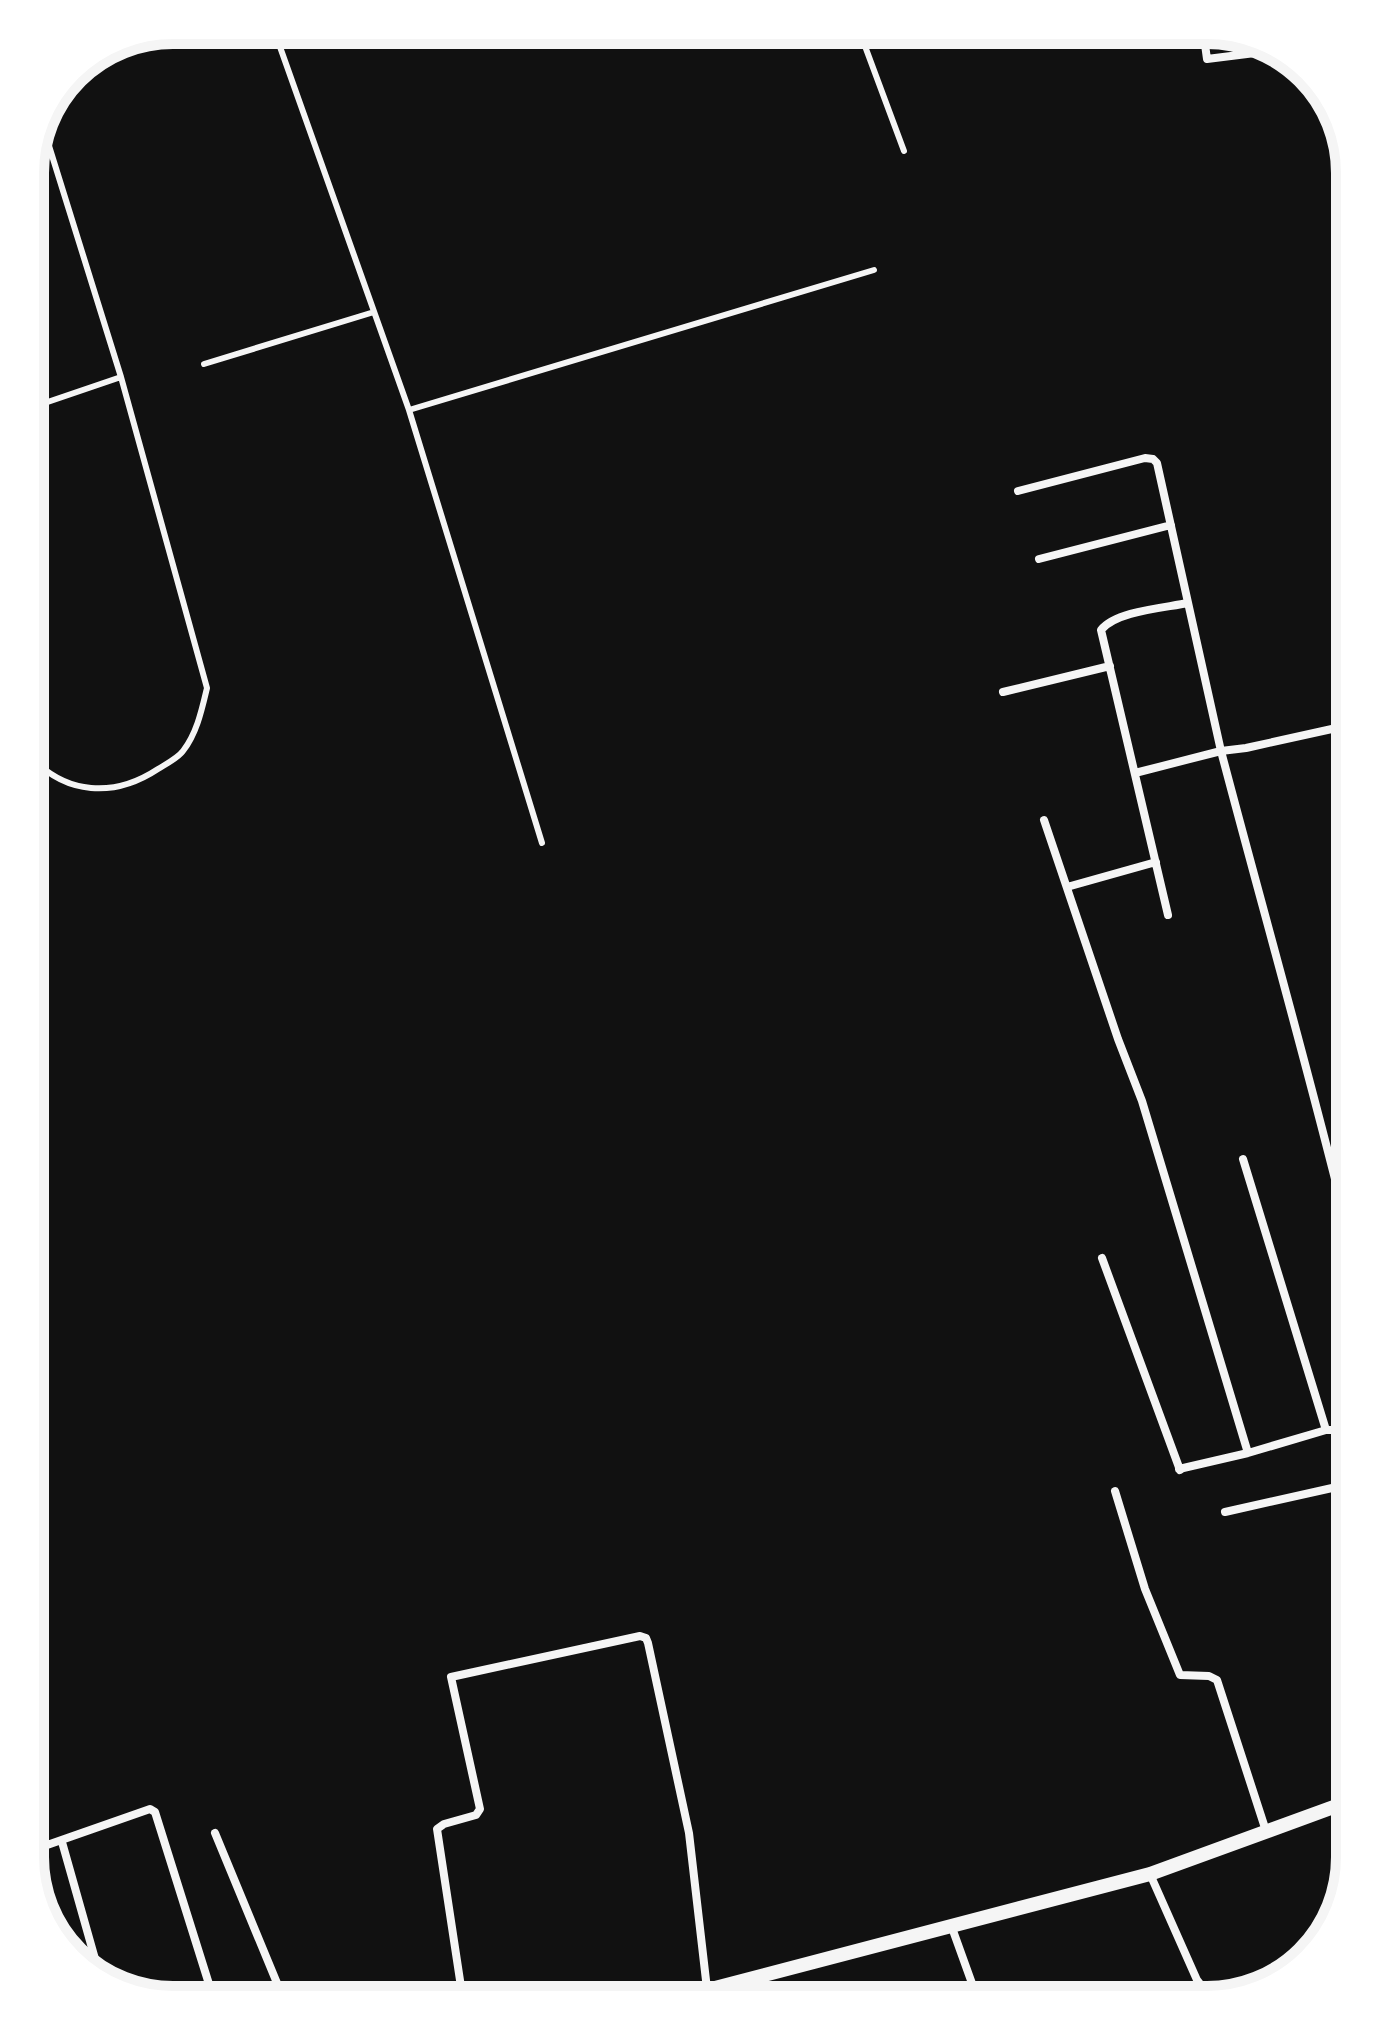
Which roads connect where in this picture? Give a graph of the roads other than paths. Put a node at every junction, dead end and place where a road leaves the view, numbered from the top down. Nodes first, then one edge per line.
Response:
1 (279, 44) edge
2 (864, 44) edge
3 (1205, 44) edge
4 (1253, 53) edge
5 (48, 142) edge
6 (904, 151) dead end
7 (874, 270) dead end
8 (374, 312) junction
9 (204, 364) dead end
10 (121, 377) junction
11 (44, 403) edge
12 (409, 410) junction
13 (1018, 491) dead end
14 (1171, 525) junction
15 (1039, 559) dead end
16 (1188, 603) junction
17 (1110, 666) junction
18 (1003, 692) dead end
19 (1336, 728) edge
20 (1221, 751) junction
21 (44, 769) edge
22 (1135, 773) junction
23 (1044, 820) dead end
24 (542, 843) dead end
25 (1156, 862) junction
26 (1067, 887) junction
27 (1168, 915) dead end
28 (1243, 1159) dead end
29 (1336, 1182) edge
30 (1102, 1258) dead end
31 (1326, 1430) junction
32 (1336, 1430) edge
33 (1248, 1453) junction
34 (1336, 1487) edge
35 (1115, 1491) dead end
36 (1225, 1512) dead end
37 (1336, 1806) edge
38 (1266, 1831) junction
39 (215, 1833) dead end
40 (62, 1842) junction
41 (44, 1847) edge
42 (1150, 1874) junction
43 (951, 1924) junction
44 (95, 1959) edge
45 (210, 1986) edge
46 (278, 1986) edge
47 (461, 1986) edge
48 (707, 1986) edge
49 (718, 1986) edge
50 (973, 1986) edge
51 (1202, 1986) edge

1 - 8 lane
2 - 6 lane
3 - 4 street
5 - 10 lane
7 - 12 lane
8 - 9 lane
8 - 12 lane
10 - 11 lane
10 - 21 lane
12 - 24 lane
13 - 14 street
14 - 15 street
14 - 16 street
16 - 17 street
16 - 20 street
17 - 18 street
17 - 22 street
19 - 20 street
20 - 22 street
20 - 29 street
22 - 25 street
23 - 26 street
25 - 26 street
25 - 27 street
26 - 33 street
28 - 31 street
30 - 33 street
31 - 32 street
31 - 33 street
34 - 36 street
35 - 38 street
37 - 38 street
38 - 42 street
39 - 46 street
40 - 41 street
40 - 44 street
40 - 45 street
42 - 43 street
42 - 51 street
43 - 49 street
43 - 50 street
47 - 48 street

